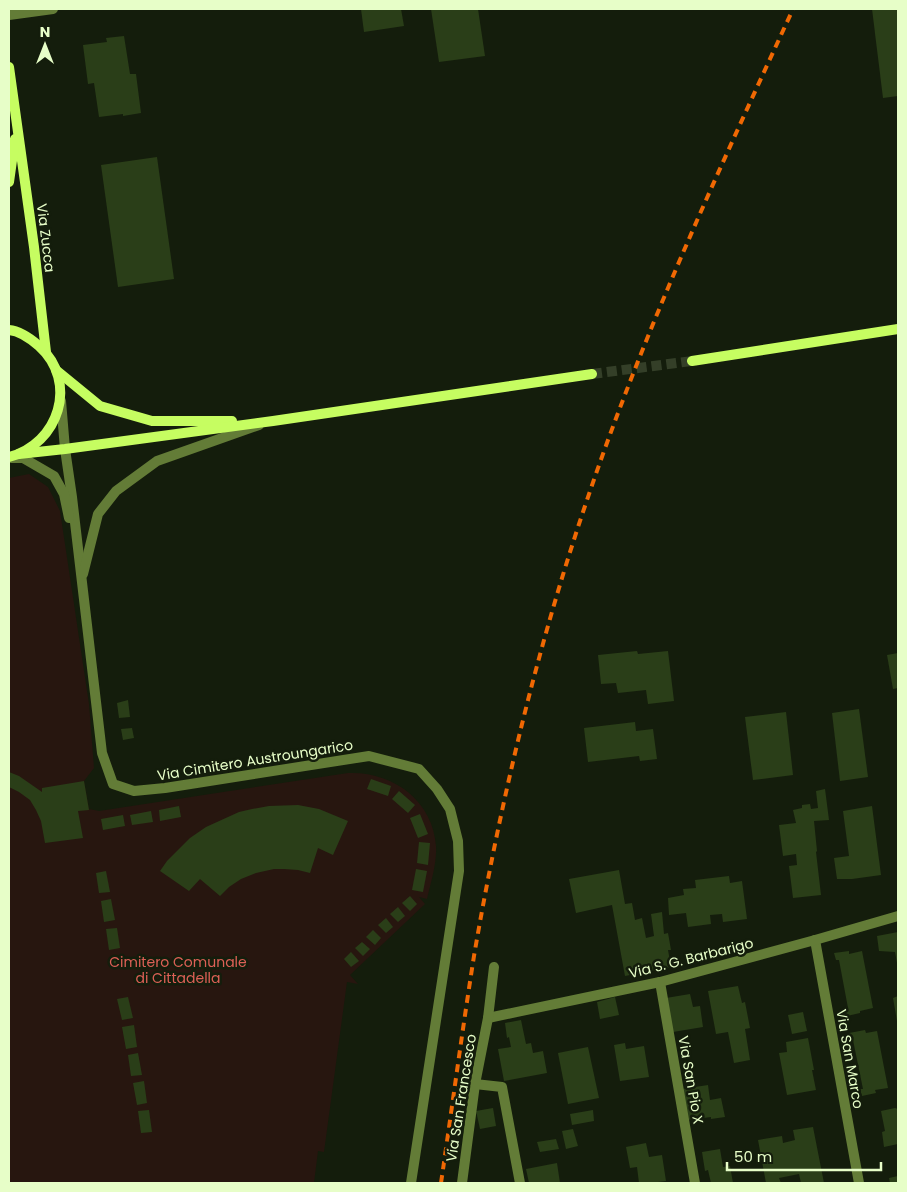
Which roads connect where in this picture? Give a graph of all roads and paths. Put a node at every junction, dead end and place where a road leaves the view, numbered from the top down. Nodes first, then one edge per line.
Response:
1 (53, 9) edge
2 (9, 15) edge
3 (9, 67) edge
4 (17, 128) junction
5 (9, 182) edge
6 (898, 329) edge
7 (9, 330) edge
8 (46, 352) junction
9 (692, 361) tunnel mouth
10 (56, 370) junction
11 (592, 374) tunnel mouth
12 (60, 398) junction
13 (273, 421) junction
14 (65, 449) junction
15 (12, 456) edge
16 (81, 580) junction
17 (898, 916) edge
18 (814, 940) junction
19 (494, 968) dead end
20 (660, 982) junction
21 (488, 1018) junction
22 (475, 1084) junction
23 (411, 1183) edge
24 (462, 1183) edge
25 (520, 1183) edge
26 (695, 1183) edge
27 (859, 1183) edge

1 - 2 street
3 - 4 street, Via Zucca
4 - 5 street, Via Zucca
4 - 8 street, Via Zucca
6 - 9 street
7 - 8 street, Via Zucca
8 - 10 street, Via Zucca
10 - 12 street, Via Zucca
10 - 13 street
11 - 13 street
12 - 14 street, Via Cimitero Austroungarico
12 - 15 street, Via Zucca
13 - 14 street
13 - 16 street, Via Cimitero Austroungarico
14 - 15 street
14 - 16 street, Via Cimitero Austroungarico
15 - 16 street, Via Cimitero Austroungarico
16 - 23 street, Via Cimitero Austroungarico
17 - 18 street, Via S. G. Barbarigo
18 - 20 street, Via S. G. Barbarigo
18 - 27 street, Via San Marco
19 - 21 street, Via San Francesco
20 - 21 street, Via S. G. Barbarigo
20 - 26 street, Via San Pio X
21 - 22 street, Via San Francesco
22 - 24 street, Via San Francesco
22 - 25 street

